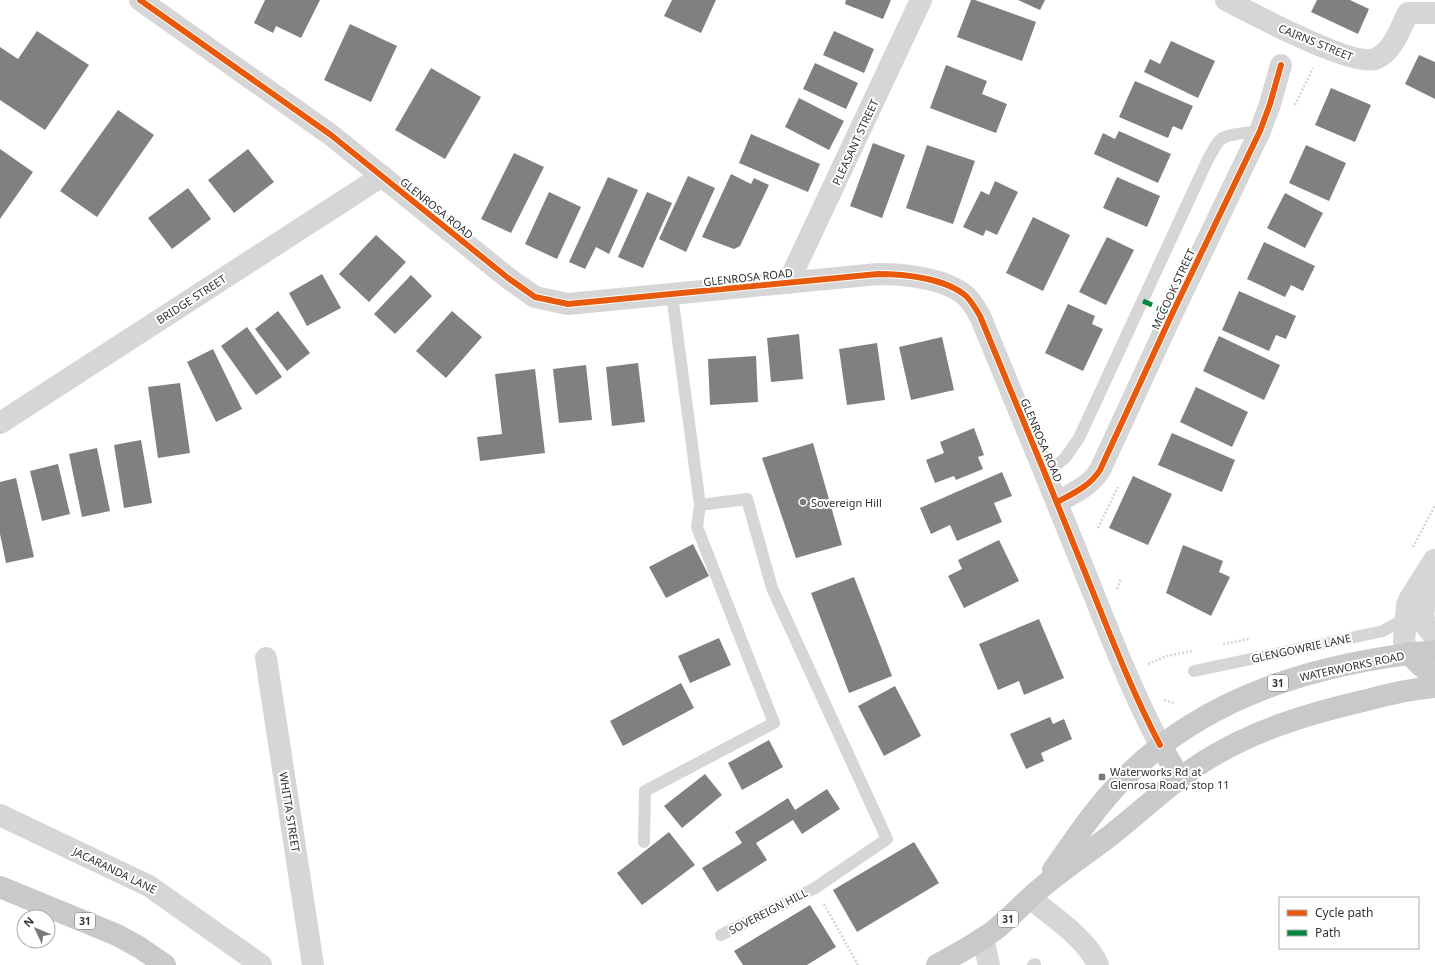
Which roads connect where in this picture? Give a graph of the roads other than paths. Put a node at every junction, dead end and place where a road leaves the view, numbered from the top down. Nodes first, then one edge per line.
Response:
1 (140, 0) edge
2 (921, 0) edge
3 (1226, 0) edge
4 (1411, 7) edge
5 (1435, 13) edge
6 (1281, 65) dead end
7 (1260, 131) junction
8 (382, 176) junction
9 (788, 283) junction
10 (672, 295) junction
11 (0, 423) edge
12 (1046, 474) junction
13 (1057, 502) junction
14 (700, 505) junction
15 (1435, 559) edge
16 (1415, 618) junction
17 (1435, 637) edge
18 (1435, 651) edge
19 (1408, 654) junction
20 (266, 658) dead end
21 (1194, 671) dead end
22 (1435, 676) edge
23 (1435, 687) edge
24 (1160, 744) junction
25 (1180, 778) junction
26 (0, 815) edge
27 (644, 842) dead end
28 (0, 887) edge
29 (1035, 893) junction
30 (721, 934) dead end
31 (983, 938) junction
32 (165, 965) edge
33 (261, 965) edge
34 (313, 965) edge
35 (937, 965) edge
36 (989, 965) edge
37 (1098, 965) edge

1 - 8 street, GLENROSA ROAD
2 - 9 street, PLEASANT STREET
3 - 4 street, CAIRNS STREET
4 - 5 street, CAIRNS STREET
6 - 7 street, MCCOOK STREET
7 - 12 lane, MCCOOK STREET
7 - 13 street, MCCOOK STREET
8 - 10 street, GLENROSA ROAD
8 - 11 street, BRIDGE STREET
9 - 10 street, GLENROSA ROAD
9 - 12 street, GLENROSA ROAD
10 - 14 lane
12 - 13 street, GLENROSA ROAD
13 - 24 street, GLENROSA ROAD
14 - 27 lane
14 - 30 lane, SOVEREIGN HILL
15 - 16 street
16 - 17 street
16 - 19 street
16 - 21 lane, GLENGOWRIE LANE
18 - 19 main road, WATERWORKS ROAD / 31
19 - 22 main road
19 - 24 main road, WATERWORKS ROAD / 31
20 - 34 street, WHITTA STREET
23 - 25 main road, WATERWORKS ROAD / 31
24 - 25 main road
24 - 29 main road, WATERWORKS ROAD / 31
25 - 29 main road, WATERWORKS ROAD / 31
26 - 33 street, JACARANDA LANE
28 - 32 main road, 31
29 - 31 main road, WATERWORKS ROAD / 31
29 - 37 street
31 - 35 main road, WATERWORKS ROAD / 31
31 - 36 street

